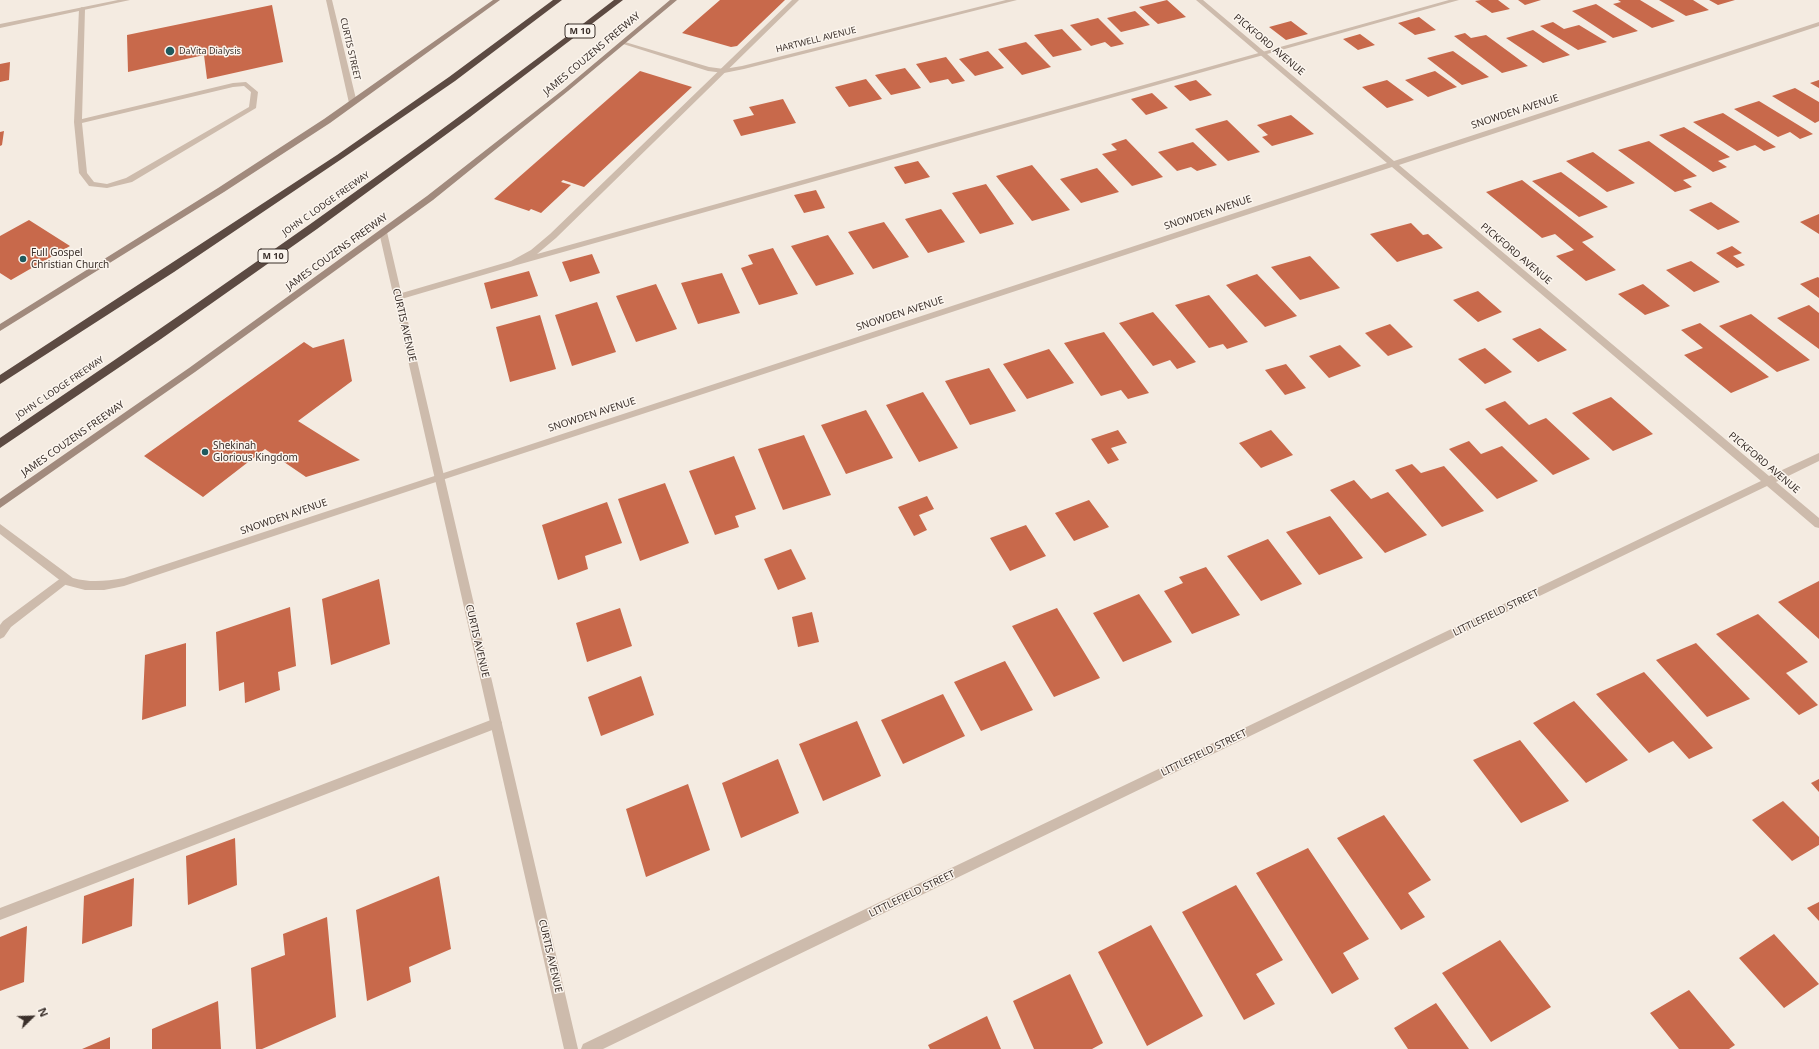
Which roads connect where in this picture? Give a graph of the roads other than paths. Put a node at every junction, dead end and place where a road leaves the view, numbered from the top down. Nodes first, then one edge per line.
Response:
1 (127, 0) edge
2 (329, 0) edge
3 (497, 0) edge
4 (558, 0) edge
5 (619, 0) edge
6 (674, 0) edge
7 (796, 0) edge
8 (1014, 0) edge
9 (1199, 0) edge
10 (1456, 0) edge
11 (82, 9) junction
12 (1819, 24) edge
13 (0, 26) edge
14 (623, 43) junction
15 (1264, 55) junction
16 (724, 71) junction
17 (353, 103) junction
18 (78, 122) junction
19 (1392, 164) junction
20 (383, 232) junction
21 (514, 263) junction
22 (398, 296) junction
23 (0, 328) edge
24 (0, 380) edge
25 (0, 444) edge
26 (1819, 457) edge
27 (439, 477) junction
28 (1768, 481) junction
29 (0, 504) edge
30 (1819, 524) edge
31 (0, 528) edge
32 (65, 579) junction
33 (0, 634) edge
34 (496, 723) junction
35 (0, 914) edge
36 (572, 1049) edge
37 (588, 1049) edge

1 - 11 street
2 - 17 street, CURTIS STREET
3 - 17 main road
4 - 24 highway
5 - 25 highway, JOHN C LODGE FREEWAY / M 10
6 - 14 main road, JAMES COUZENS FREEWAY
7 - 16 street
8 - 16 street, HARTWELL AVENUE
9 - 15 street, PICKFORD AVENUE
10 - 15 street
11 - 13 street
11 - 18 street
12 - 19 street, SNOWDEN AVENUE
14 - 16 street, HARTWELL AVENUE
14 - 20 main road, JAMES COUZENS FREEWAY
15 - 19 street, PICKFORD AVENUE
15 - 21 street
16 - 21 street
17 - 23 main road
18 - 18 street
19 - 27 street, SNOWDEN AVENUE
19 - 28 street, PICKFORD AVENUE
20 - 22 street, CURTIS AVENUE
20 - 29 main road, JAMES COUZENS FREEWAY
21 - 22 street
22 - 27 street, CURTIS AVENUE
26 - 28 street, LITTLEFIELD STREET
27 - 32 street, SNOWDEN AVENUE
27 - 34 street, CURTIS AVENUE
28 - 30 street, PICKFORD AVENUE
28 - 37 street, LITTLEFIELD STREET
31 - 32 street, SNOWDEN AVENUE
32 - 33 street
34 - 35 street
34 - 36 street, CURTIS AVENUE

